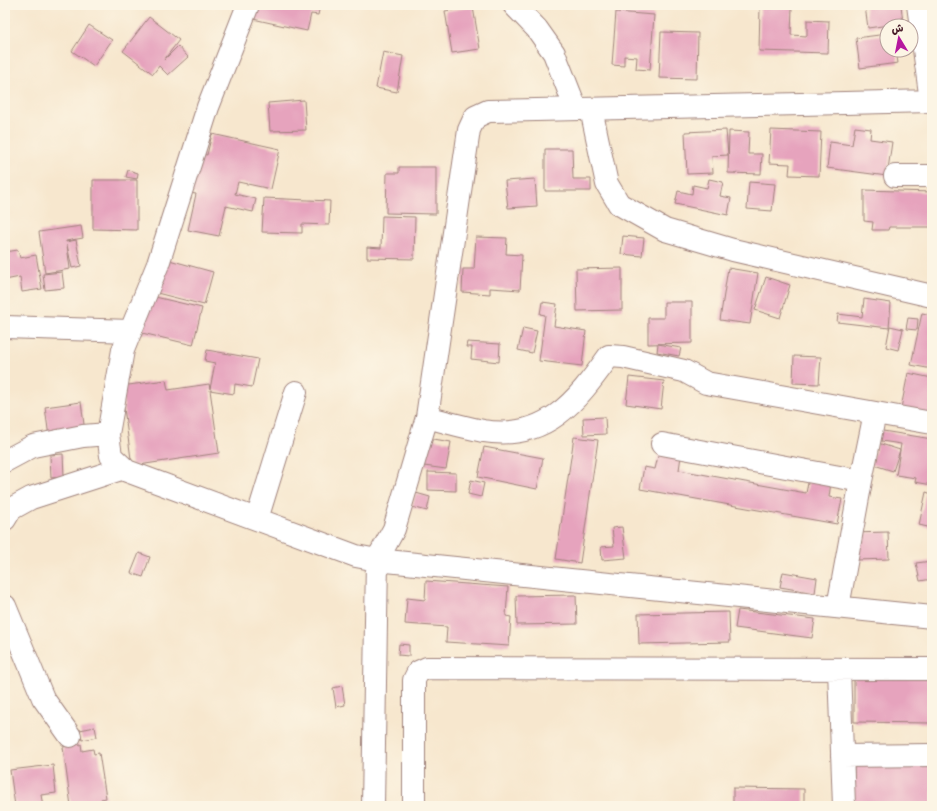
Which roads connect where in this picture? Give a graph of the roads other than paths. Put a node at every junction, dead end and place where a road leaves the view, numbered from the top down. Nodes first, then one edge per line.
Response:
1 (248, 5) edge
2 (514, 5) edge
3 (918, 5) edge
4 (932, 101) edge
5 (584, 109) junction
6 (895, 176) dead end
7 (932, 176) edge
8 (932, 296) edge
9 (5, 327) edge
10 (131, 331) junction
11 (296, 392) dead end
12 (875, 413) junction
13 (426, 417) junction
14 (932, 423) edge
15 (108, 434) junction
16 (662, 444) dead end
17 (5, 461) edge
18 (124, 468) junction
19 (860, 481) junction
20 (5, 518) edge
21 (257, 519) junction
22 (376, 560) junction
23 (5, 606) edge
24 (838, 607) junction
25 (932, 617) edge
26 (839, 669) junction
27 (932, 669) edge
28 (70, 736) dead end
29 (932, 755) edge
30 (842, 756) junction
31 (373, 806) edge
32 (414, 806) edge
33 (844, 806) edge

1 - 10 street
2 - 5 street
3 - 4 street
4 - 5 street
5 - 8 street
5 - 13 street
6 - 7 street
9 - 10 street
10 - 15 street
11 - 21 street
12 - 13 street
12 - 14 street
12 - 19 street
13 - 22 street
15 - 17 street
15 - 18 street
16 - 19 street
18 - 20 street
18 - 21 street
19 - 24 street
21 - 22 street
22 - 24 street
22 - 31 street
23 - 28 street
24 - 25 street
26 - 27 street
26 - 30 street
26 - 32 street
29 - 30 street
30 - 33 street

